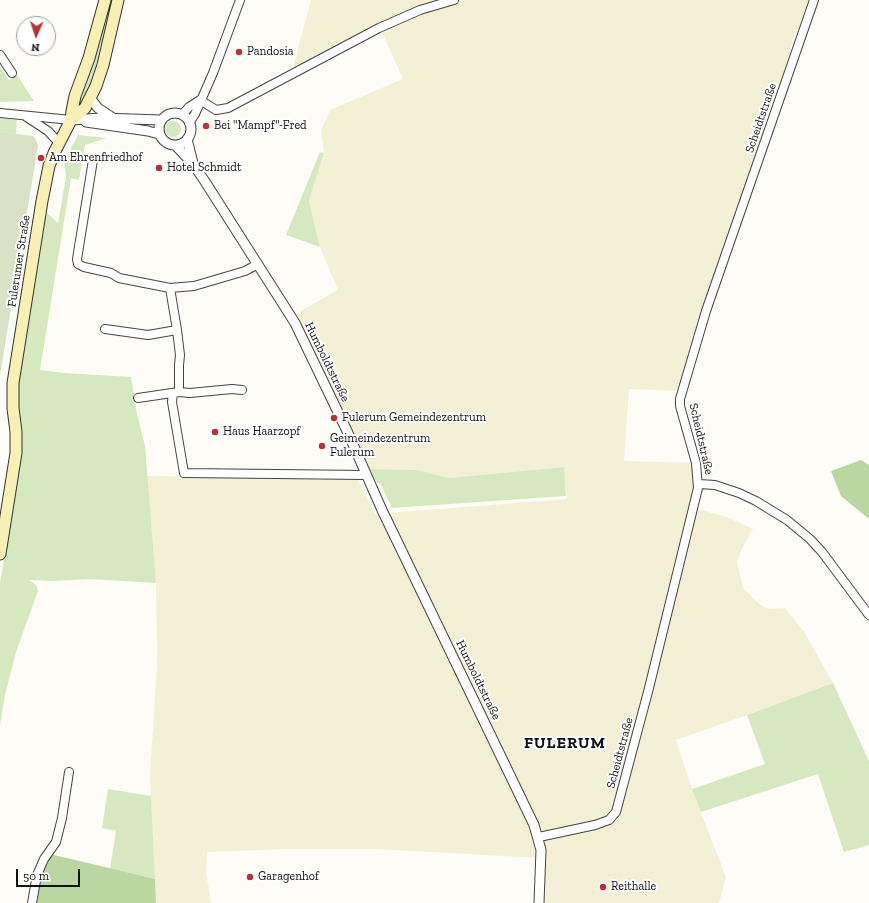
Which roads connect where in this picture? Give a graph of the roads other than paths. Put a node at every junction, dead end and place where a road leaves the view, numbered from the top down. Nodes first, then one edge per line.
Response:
1 (105, 0) edge
2 (240, 0) edge
3 (454, 0) edge
4 (814, 0) edge
5 (117, 5) edge
6 (0, 55) edge
7 (12, 73) dead end
8 (90, 98) junction
9 (200, 100) junction
10 (0, 113) edge
11 (23, 114) junction
12 (182, 115) junction
13 (115, 118) junction
14 (71, 120) junction
15 (161, 120) junction
16 (189, 123) junction
17 (159, 134) junction
18 (187, 140) junction
19 (59, 142) junction
20 (175, 145) junction
21 (93, 160) dead end
22 (193, 164) junction
23 (258, 264) junction
24 (170, 288) junction
25 (105, 329) dead end
26 (177, 330) junction
27 (242, 390) dead end
28 (176, 392) junction
29 (138, 398) dead end
30 (366, 475) junction
31 (699, 484) junction
32 (0, 554) edge
33 (869, 615) edge
34 (69, 772) dead end
35 (538, 837) junction
36 (32, 903) edge
37 (539, 903) edge

1 - 5 street
1 - 14 main road, Fulerumer Straße
2 - 9 street, Humboldtstraße
3 - 9 street
4 - 31 street, Scheidtstraße
5 - 8 main road, Fulerumer Straße
6 - 7 street
8 - 13 street
8 - 14 main road, Fulerumer Straße
9 - 12 street, Humboldtstraße
9 - 16 street, Humboldtstraße
10 - 11 street
11 - 14 street
11 - 19 street
12 - 15 street
12 - 16 street
13 - 14 street
13 - 15 street
14 - 17 street
14 - 19 main road, Fulerumer Straße
15 - 17 street
16 - 18 street, Humboldtstraße
17 - 20 street, Humboldtstraße
18 - 20 street
18 - 22 street, Humboldtstraße
19 - 32 main road, Fulerumer Straße
20 - 22 street, Humboldtstraße
21 - 24 street
22 - 23 street, Humboldtstraße
23 - 24 street
23 - 30 street, Humboldtstraße
24 - 26 street
25 - 26 street
26 - 28 street
27 - 28 street
28 - 29 street
28 - 30 street
30 - 35 street, Humboldtstraße
31 - 33 street
31 - 35 street, Scheidtstraße
34 - 36 street
35 - 37 street, Humboldtstraße

